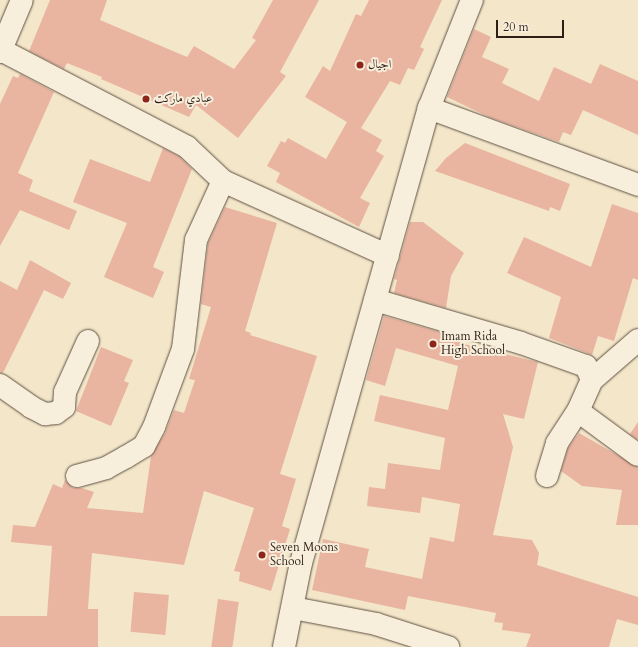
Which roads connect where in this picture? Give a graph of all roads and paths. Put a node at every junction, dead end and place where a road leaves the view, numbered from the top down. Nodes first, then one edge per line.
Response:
1 (22, 0) edge
2 (472, 0) edge
3 (0, 51) edge
4 (429, 108) junction
5 (223, 181) junction
6 (638, 185) edge
7 (388, 256) junction
8 (375, 300) junction
9 (638, 340) edge
10 (88, 341) dead end
11 (592, 380) junction
12 (0, 385) edge
13 (578, 411) junction
14 (638, 455) edge
15 (77, 476) dead end
16 (547, 476) dead end
17 (293, 608) junction
18 (284, 647) edge
19 (448, 647) edge

1 - 3 street
2 - 4 street
3 - 5 street
4 - 6 street
4 - 7 street
5 - 7 street
5 - 15 street
7 - 8 street
8 - 11 street
8 - 17 street
9 - 11 street
10 - 12 street
11 - 13 street
13 - 14 street
13 - 16 street
17 - 18 street
17 - 19 street

